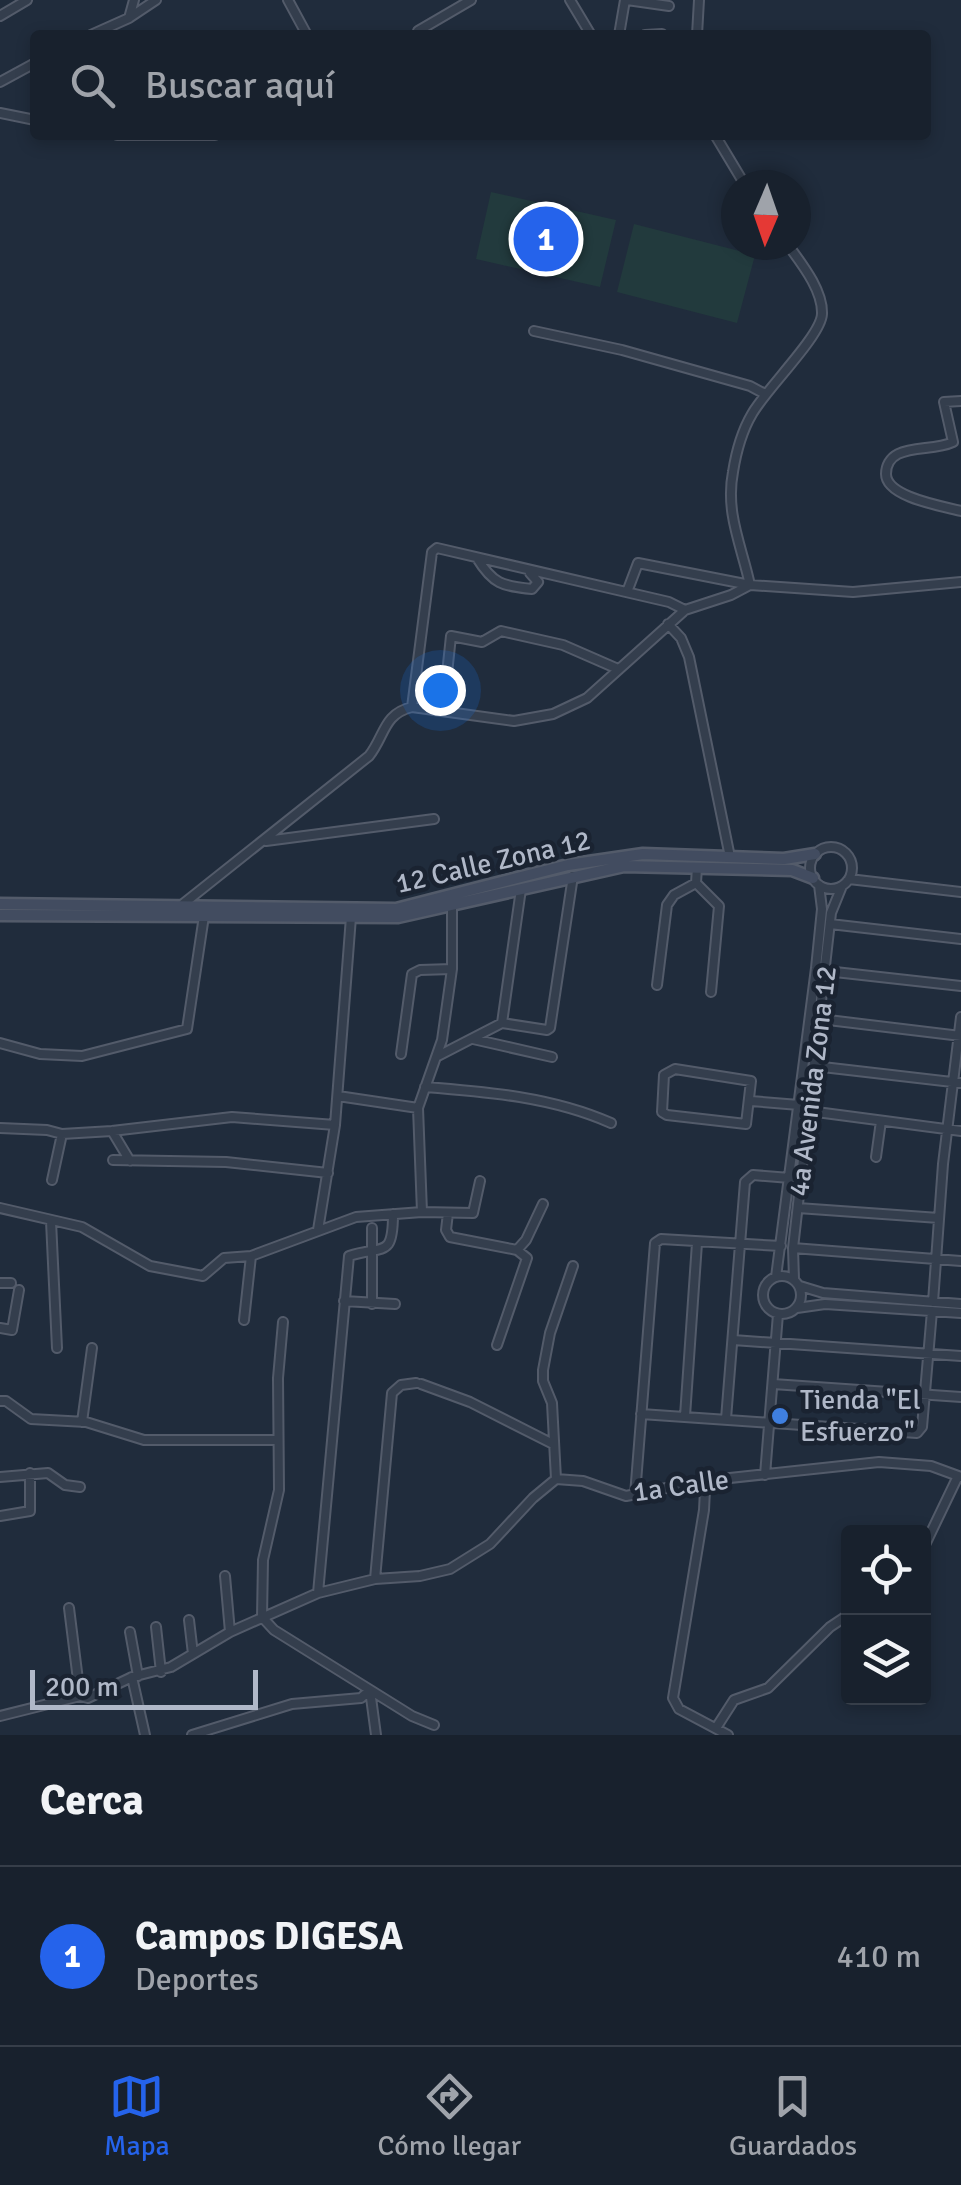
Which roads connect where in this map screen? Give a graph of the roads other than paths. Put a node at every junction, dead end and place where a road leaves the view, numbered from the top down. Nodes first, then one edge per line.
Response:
1 (27, 0) edge
2 (134, 0) edge
3 (156, 0) edge
4 (288, 0) edge
5 (471, 0) edge
6 (570, 0) edge
7 (699, 0) edge
8 (624, 2) edge
9 (669, 6) dead end
10 (0, 16) edge
11 (130, 18) junction
12 (102, 30) edge
13 (304, 30) edge
14 (420, 30) edge
15 (588, 30) edge
16 (620, 30) edge
17 (698, 30) edge
18 (30, 65) edge
19 (0, 82) edge
20 (0, 112) edge
21 (30, 119) edge
22 (718, 140) edge
23 (736, 170) edge
24 (797, 260) edge
25 (534, 331) dead end
26 (765, 394) junction
27 (961, 402) edge
28 (961, 511) edge
29 (477, 558) junction
30 (523, 569) junction
31 (961, 582) edge
32 (750, 585) junction
33 (627, 592) junction
34 (685, 610) junction
35 (668, 624) junction
36 (618, 668) junction
37 (412, 707) junction
38 (443, 711) junction
39 (434, 819) dead end
40 (266, 841) junction
41 (815, 854) junction
42 (730, 858) junction
43 (697, 866) junction
44 (574, 876) junction
45 (816, 881) junction
46 (846, 882) junction
47 (696, 883) junction
48 (521, 888) junction
49 (961, 892) edge
50 (452, 901) junction
51 (0, 904) edge
52 (183, 910) junction
53 (0, 915) edge
54 (204, 916) junction
55 (350, 916) junction
56 (830, 924) junction
57 (961, 940) edge
58 (452, 969) junction
59 (826, 971) junction
60 (657, 986) dead end
61 (961, 986) edge
62 (711, 992) dead end
63 (961, 1017) edge
64 (820, 1019) junction
65 (502, 1023) junction
66 (960, 1036) edge
67 (472, 1039) junction
68 (0, 1042) edge
69 (401, 1054) dead end
70 (438, 1056) junction
71 (552, 1057) dead end
72 (814, 1066) junction
73 (957, 1082) edge
74 (425, 1087) junction
75 (338, 1096) junction
76 (751, 1101) junction
77 (799, 1105) junction
78 (418, 1108) junction
79 (809, 1111) junction
80 (881, 1121) junction
81 (611, 1123) dead end
82 (335, 1125) junction
83 (0, 1128) edge
84 (948, 1129) junction
85 (961, 1131) edge
86 (112, 1132) junction
87 (62, 1134) junction
88 (876, 1158) dead end
89 (113, 1160) dead end
90 (130, 1161) junction
91 (328, 1173) junction
92 (790, 1178) junction
93 (52, 1180) dead end
94 (480, 1181) dead end
95 (543, 1204) dead end
96 (0, 1208) edge
97 (798, 1208) junction
98 (422, 1212) junction
99 (448, 1213) junction
100 (393, 1214) junction
101 (939, 1218) junction
102 (52, 1221) junction
103 (372, 1228) dead end
104 (318, 1230) junction
105 (697, 1242) junction
106 (740, 1244) junction
107 (781, 1246) junction
108 (793, 1248) junction
109 (517, 1250) junction
110 (371, 1253) junction
111 (250, 1256) junction
112 (936, 1258) junction
113 (961, 1261) edge
114 (574, 1266) dead end
115 (776, 1277) junction
116 (797, 1282) junction
117 (0, 1283) edge
118 (11, 1283) dead end
119 (19, 1290) dead end
120 (344, 1301) junction
121 (372, 1304) junction
122 (395, 1304) dead end
123 (961, 1304) edge
124 (932, 1307) junction
125 (797, 1308) junction
126 (961, 1313) edge
127 (778, 1314) junction
128 (244, 1320) dead end
129 (283, 1322) dead end
130 (0, 1328) edge
131 (732, 1340) junction
132 (776, 1343) junction
133 (497, 1345) dead end
134 (57, 1348) dead end
135 (92, 1348) dead end
136 (929, 1354) junction
137 (961, 1356) edge
138 (772, 1384) junction
139 (925, 1395) junction
140 (961, 1398) edge
141 (0, 1401) edge
142 (641, 1414) junction
143 (684, 1416) junction
144 (726, 1420) junction
145 (82, 1422) junction
146 (770, 1423) junction
147 (277, 1440) junction
148 (552, 1444) junction
149 (30, 1473) junction
150 (765, 1474) junction
151 (959, 1476) edge
152 (0, 1477) edge
153 (556, 1479) junction
154 (702, 1481) junction
155 (80, 1486) dead end
156 (635, 1495) junction
157 (0, 1516) edge
158 (931, 1533) edge
159 (226, 1576) dead end
160 (375, 1579) junction
161 (318, 1593) junction
162 (68, 1608) dead end
163 (262, 1617) junction
164 (190, 1620) dead end
165 (841, 1620) edge
166 (156, 1627) dead end
167 (130, 1632) dead end
168 (230, 1632) junction
169 (193, 1654) junction
170 (160, 1672) junction
171 (135, 1676) junction
172 (370, 1690) junction
173 (80, 1696) junction
174 (0, 1716) edge
175 (434, 1725) dead end
176 (716, 1728) junction
177 (216, 1731) edge
178 (145, 1735) edge
179 (192, 1735) edge
180 (376, 1735) edge
181 (728, 1735) edge

1 - 10 street
2 - 11 street
3 - 11 street
4 - 13 street
5 - 14 street
6 - 15 street
7 - 17 street
8 - 9 street
8 - 16 street
11 - 12 street
18 - 19 street
20 - 21 street
22 - 23 street
24 - 26 street
25 - 26 street
26 - 32 street
27 - 28 street
29 - 30 street
29 - 30 street
29 - 37 street
30 - 33 street
31 - 32 street
32 - 33 street
32 - 34 street
33 - 34 street
34 - 35 street
35 - 36 street
35 - 42 street
36 - 38 street
36 - 38 street
37 - 38 street
37 - 40 street
39 - 40 street
40 - 52 street
41 - 42 street, 12 Calle Zona 12
41 - 45 street
41 - 46 street
42 - 50 street, 12 Calle Zona 12
43 - 44 street, 12 Calle Zona 12
43 - 45 street, 12 Calle Zona 12
43 - 47 street
44 - 48 street, 12 Calle Zona 12
44 - 65 street
45 - 46 street
45 - 77 street, 4a Avenida Zona 12
46 - 49 street
46 - 56 street, 4a Avenida Zona 12
47 - 60 street
47 - 62 street
48 - 50 street, 12 Calle Zona 12
48 - 65 street
50 - 52 street, 12 Calle Zona 12
50 - 55 street, 12 Calle Zona 12
50 - 58 street
51 - 52 street, 12 Calle Zona 12
52 - 53 street, 12 Calle Zona 12
52 - 54 street, 12 Calle Zona 12
54 - 55 street, 12 Calle Zona 12
54 - 68 street
55 - 75 street
56 - 57 street
56 - 59 street, 4a Avenida Zona 12
58 - 69 street
58 - 70 street
59 - 61 street
59 - 64 street, 4a Avenida Zona 12
63 - 66 street
64 - 66 street
64 - 72 street, 4a Avenida Zona 12
65 - 67 street
66 - 73 street
67 - 70 street
67 - 71 street
70 - 74 street
72 - 73 street
72 - 79 street, 4a Avenida Zona 12
73 - 84 street
74 - 78 street
74 - 81 street
75 - 78 street
75 - 82 street
76 - 76 street
76 - 77 street
77 - 92 street, 4a Avenida Zona 12
78 - 98 street
79 - 80 street
79 - 97 street, 4a Avenida Zona 12
80 - 84 street
80 - 88 street
82 - 86 street
82 - 91 street
83 - 87 street
84 - 85 street
84 - 101 street
86 - 87 street
86 - 90 street
87 - 93 street
89 - 90 street
90 - 91 street
91 - 104 street
92 - 106 street
92 - 107 street, 4a Avenida Zona 12
94 - 99 street
95 - 109 street
96 - 102 street
97 - 101 street
97 - 108 street, 4a Avenida Zona 12
98 - 99 street
98 - 100 street
99 - 109 street
100 - 104 street
100 - 110 street
101 - 112 street
102 - 111 street
102 - 134 street
103 - 110 street
104 - 111 street
105 - 106 street
105 - 142 street
105 - 143 street
106 - 107 street
106 - 131 street
107 - 115 street, 4a Avenida Zona 12
108 - 112 street
108 - 116 street, 4a Avenida Zona 12
109 - 133 street
110 - 120 street
110 - 121 street
111 - 128 street
112 - 113 street
112 - 124 street
114 - 148 street
115 - 116 street
115 - 127 street
116 - 124 street
116 - 125 street
117 - 118 street
119 - 130 street
120 - 121 street
120 - 161 street
121 - 122 street
123 - 124 street
124 - 125 street
124 - 126 street
124 - 136 street
125 - 127 street
127 - 132 street
129 - 147 street
131 - 132 street
131 - 144 street
132 - 136 street
132 - 138 street
135 - 145 street
136 - 137 street
136 - 139 street
138 - 139 street
138 - 146 street
139 - 140 street
139 - 146 street
141 - 145 street
142 - 143 street
142 - 156 street
143 - 144 street
144 - 146 street
145 - 147 street
146 - 150 street
147 - 163 street
148 - 153 street
148 - 160 street
149 - 152 street
149 - 155 street
149 - 157 street
150 - 151 street, 1a Calle
150 - 154 street, 1a Calle
151 - 158 street
153 - 156 street, 1a Calle
153 - 160 street
154 - 156 street, 1a Calle
154 - 176 street
159 - 168 street
160 - 161 street
161 - 163 street
162 - 173 street
163 - 168 street
163 - 172 street
164 - 169 street
165 - 176 street
166 - 170 street
167 - 171 street
168 - 169 street
169 - 170 street
170 - 171 street
171 - 173 street
171 - 178 street
172 - 175 street
172 - 177 street
172 - 180 street
173 - 174 street
176 - 181 street
177 - 179 street

